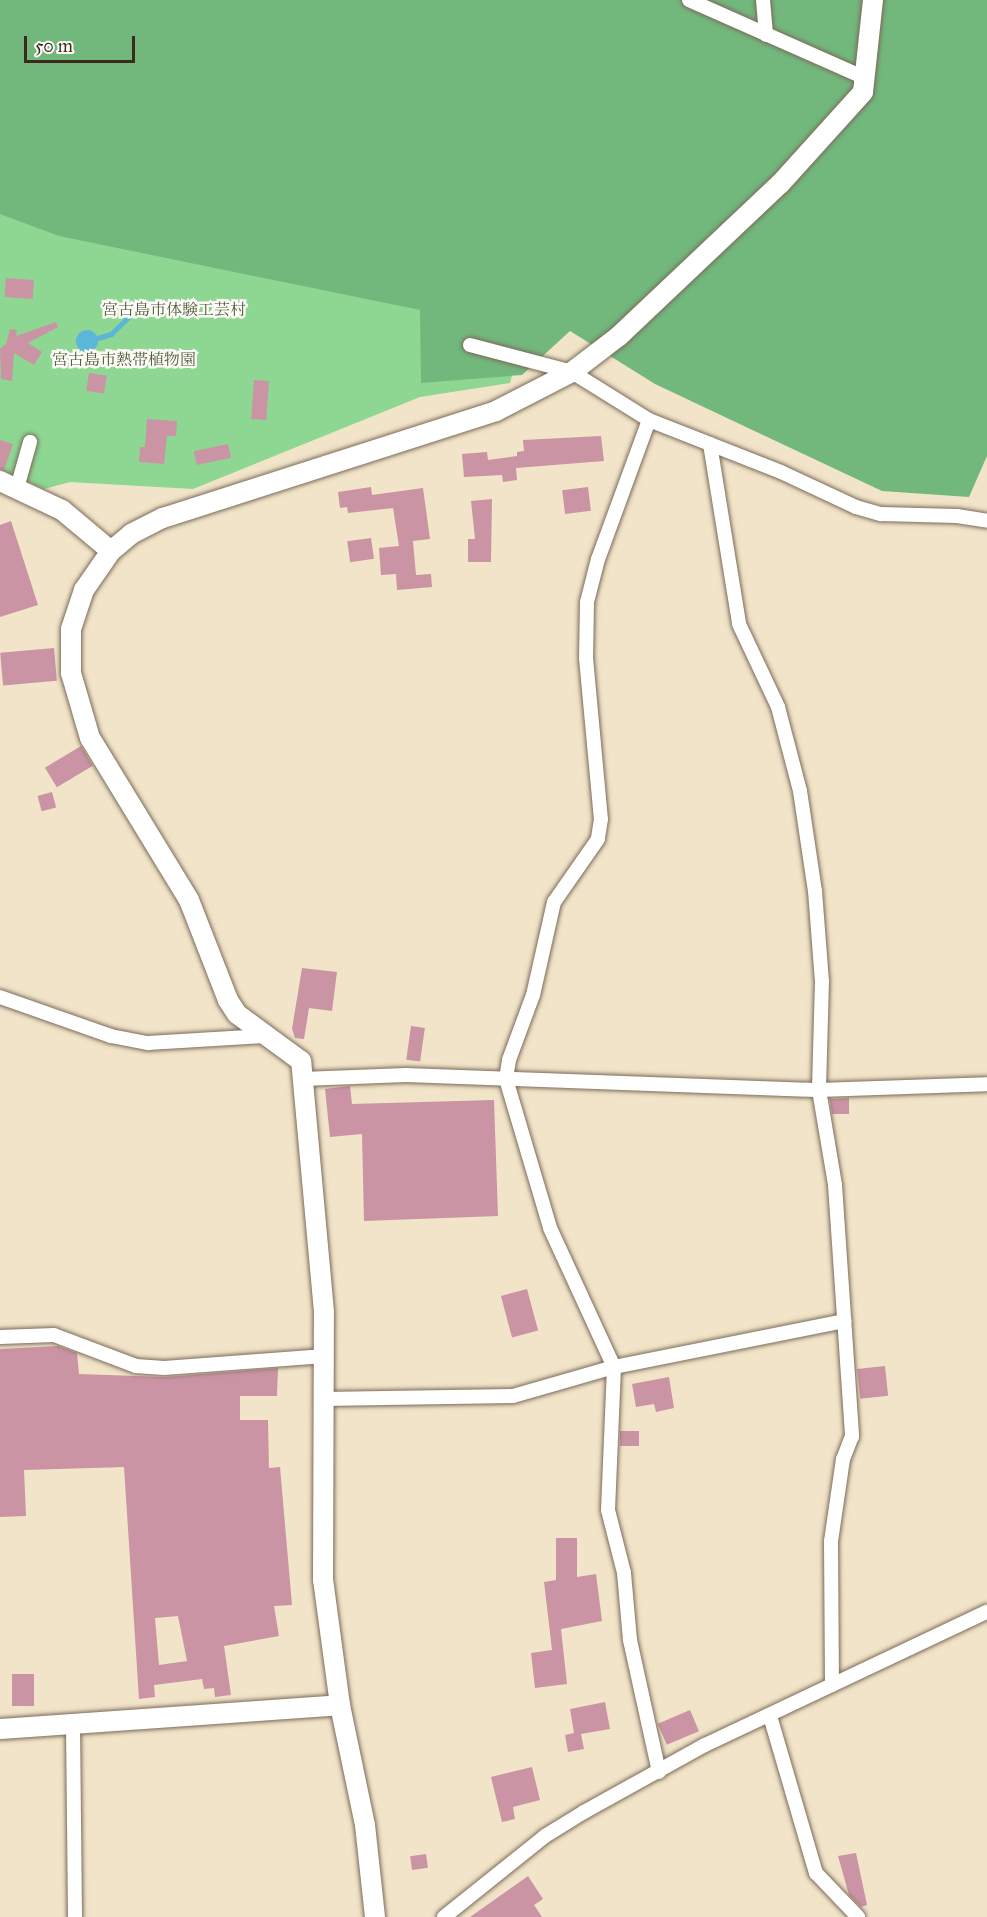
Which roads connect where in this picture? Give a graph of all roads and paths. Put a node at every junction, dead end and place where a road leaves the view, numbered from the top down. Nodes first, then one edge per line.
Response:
1 (689, 0) edge
2 (763, 0) edge
3 (873, 0) edge
4 (766, 35) junction
5 (865, 78) junction
6 (470, 345) dead end
7 (572, 372) junction
8 (649, 420) junction
9 (30, 442) dead end
10 (710, 444) junction
11 (9, 484) edge
12 (987, 521) edge
13 (111, 551) junction
14 (0, 997) edge
15 (264, 1036) junction
16 (302, 1079) junction
17 (506, 1079) junction
18 (987, 1084) edge
19 (819, 1090) junction
20 (844, 1321) junction
21 (0, 1337) edge
22 (322, 1356) junction
23 (614, 1367) junction
24 (322, 1399) junction
25 (987, 1612) edge
26 (832, 1685) junction
27 (340, 1705) junction
28 (770, 1716) junction
29 (73, 1725) junction
30 (0, 1730) edge
31 (659, 1772) junction
32 (75, 1917) edge
33 (375, 1917) edge
34 (444, 1917) edge
35 (858, 1917) edge

1 - 4 street
2 - 4 street
3 - 5 street
4 - 5 street
5 - 7 street
6 - 7 street
7 - 8 street
7 - 13 street
8 - 10 street
8 - 17 street
9 - 11 street
10 - 12 street
10 - 19 street
11 - 13 street
13 - 15 street
14 - 15 street
15 - 16 street
16 - 17 street
16 - 22 street
17 - 19 street
17 - 23 street
18 - 19 street
19 - 20 street
20 - 23 street
20 - 26 street
21 - 22 street
22 - 24 street
23 - 24 street
23 - 31 street
24 - 27 street
25 - 26 street
26 - 28 street
27 - 29 street
27 - 33 street
28 - 31 street
28 - 35 street
29 - 30 street
29 - 32 street
31 - 34 street

